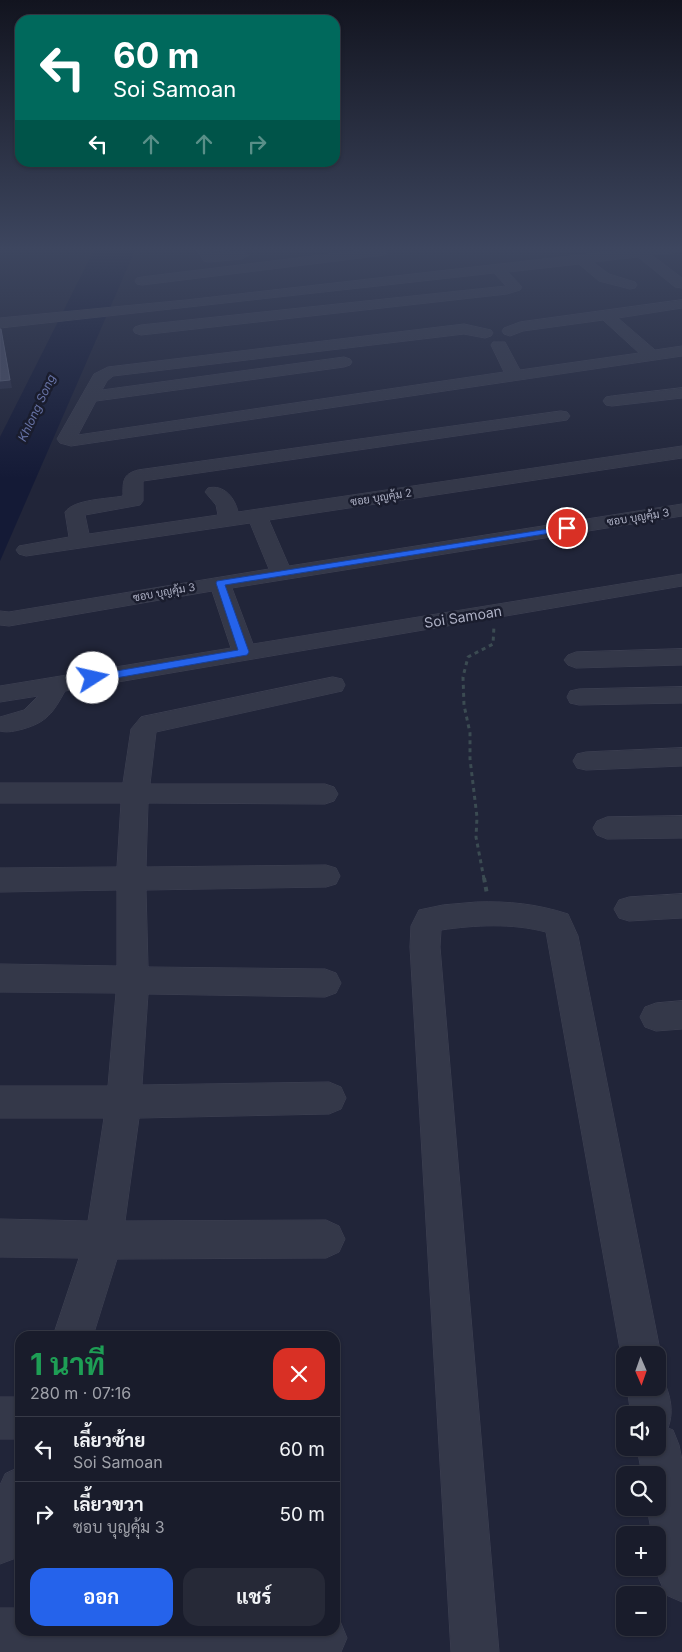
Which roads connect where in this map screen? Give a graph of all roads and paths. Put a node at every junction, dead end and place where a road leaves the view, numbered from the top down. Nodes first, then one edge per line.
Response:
1 (197, 325) edge
2 (236, 325) edge
3 (534, 325) edge
4 (614, 325) edge
5 (199, 329) junction
6 (144, 336) dead end
7 (491, 340) junction
8 (470, 345) dead end
9 (682, 351) edge
10 (651, 355) junction
11 (363, 360) dead end
12 (514, 374) junction
13 (682, 393) edge
14 (89, 397) junction
15 (612, 401) dead end
16 (561, 416) dead end
17 (682, 452) edge
18 (214, 492) dead end
19 (682, 510) edge
20 (257, 516) junction
21 (229, 520) junction
22 (80, 544) junction
23 (26, 550) dead end
24 (281, 574) junction
25 (682, 580) edge
26 (220, 583) junction
27 (492, 613) junction
28 (1, 618) edge
29 (244, 652) junction
30 (682, 658) edge
31 (576, 660) dead end
32 (56, 685) junction
33 (333, 685) dead end
34 (0, 694) edge
35 (682, 695) edge
36 (579, 697) dead end
37 (8, 724) dead end
38 (682, 757) edge
39 (586, 761) dead end
40 (0, 793) edge
41 (135, 794) junction
42 (325, 794) dead end
43 (682, 827) edge
44 (607, 828) dead end
45 (326, 876) dead end
46 (0, 880) edge
47 (131, 880) junction
48 (682, 906) edge
49 (630, 909) dead end
50 (492, 914) junction
51 (0, 978) edge
52 (133, 979) junction
53 (325, 984) dead end
54 (329, 1098) dead end
55 (0, 1102) edge
56 (124, 1102) junction
57 (0, 1238) edge
58 (326, 1239) dead end
59 (104, 1240) junction
60 (75, 1331) edge
61 (639, 1346) edge
62 (0, 1418) edge
63 (15, 1418) edge
64 (660, 1456) edge
65 (15, 1502) edge
66 (0, 1542) edge
67 (682, 1579) edge
68 (0, 1631) edge
69 (15, 1631) edge
70 (231, 1636) edge
71 (323, 1638) dead end
72 (475, 1652) edge

1 - 5 street
2 - 5 street
3 - 7 street
4 - 10 street
5 - 6 street
7 - 8 street
7 - 12 street
7 - 14 street
9 - 10 street
10 - 12 street
11 - 14 street
12 - 14 street
13 - 15 street
16 - 22 street
17 - 20 street, ซอย บุญคุ้ม 2
18 - 21 street
19 - 24 street, ซอบ บุญคุ้ม 3
20 - 21 street, ซอย บุญคุ้ม 2
20 - 24 street
21 - 22 street, ซอย บุญคุ้ม 2
22 - 23 street, ซอย บุญคุ้ม 2
24 - 26 street, ซอบ บุญคุ้ม 3
25 - 27 street, Soi Samoan
26 - 28 street, ซอบ บุญคุ้ม 3
26 - 29 street
27 - 29 street, Soi Samoan
27 - 50 path
29 - 32 street, Soi Samoan
30 - 31 street
32 - 34 street, Soi Samoan
32 - 37 street
33 - 41 street
35 - 36 street
38 - 39 street
40 - 41 street
41 - 42 street
41 - 47 street
43 - 44 street
45 - 47 street
46 - 47 street
47 - 52 street
48 - 49 street
50 - 61 street
50 - 72 street
51 - 52 street
52 - 53 street
52 - 56 street
54 - 56 street
55 - 56 street
56 - 59 street
57 - 59 street
58 - 59 street
59 - 60 street
62 - 63 street
64 - 67 street
65 - 66 street
68 - 69 street
70 - 71 street

